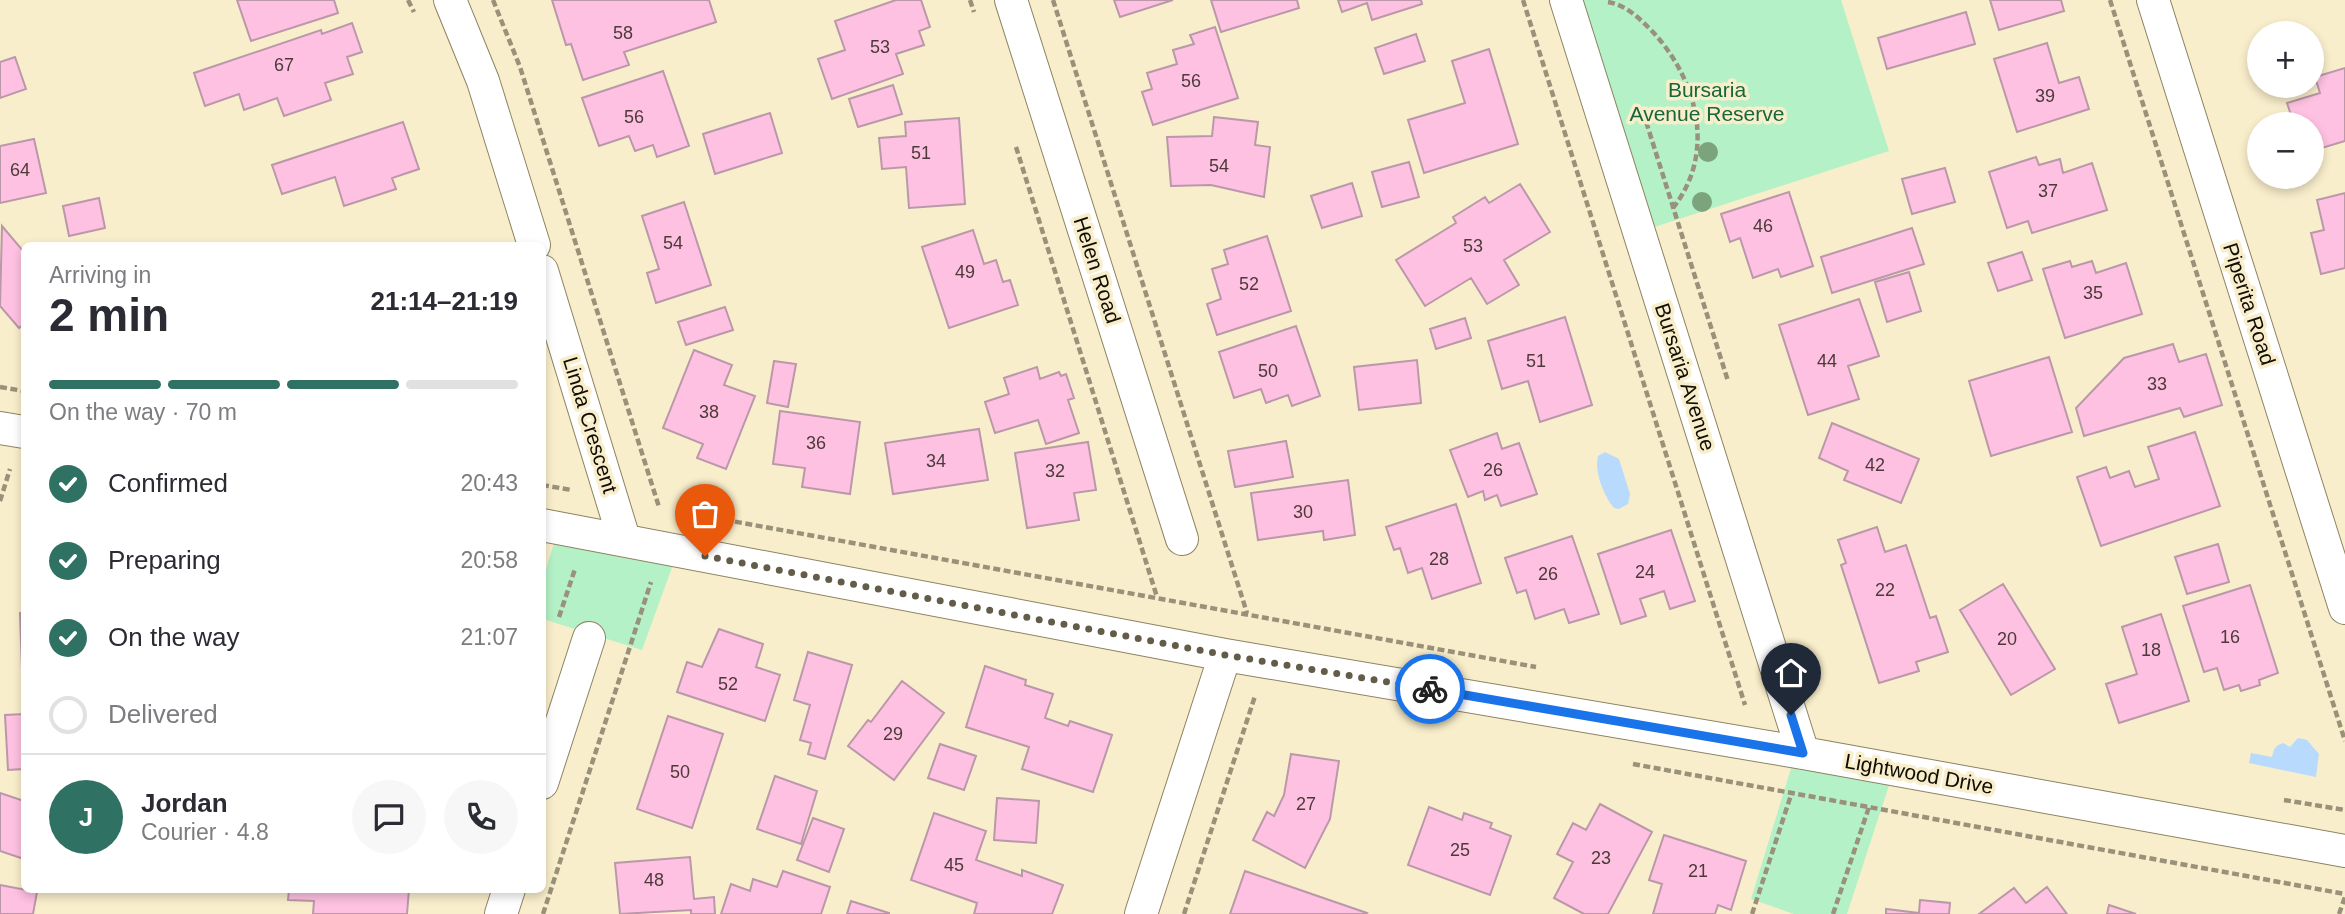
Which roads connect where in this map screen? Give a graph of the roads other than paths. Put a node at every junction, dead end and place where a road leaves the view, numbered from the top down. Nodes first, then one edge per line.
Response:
1 (450, 0) edge
2 (1011, 0) edge
3 (1566, 0) edge
4 (2153, 0) edge
5 (533, 242) edge
6 (546, 284) edge
7 (0, 428) edge
8 (21, 432) edge
9 (546, 526) edge
10 (624, 539) junction
11 (1182, 540) dead end
12 (2345, 608) edge
13 (589, 638) dead end
14 (1225, 655) junction
15 (1803, 753) junction
16 (546, 771) edge
17 (2345, 851) edge
18 (508, 893) edge
19 (501, 914) edge
20 (1141, 914) edge

1 - 5 street
2 - 11 street, Helen Road
3 - 15 street, Bursaria Avenue
4 - 12 street, Piperita Road
6 - 10 street, Linda Crescent
7 - 8 street
9 - 10 street, Lightwood Drive
10 - 14 street, Lightwood Drive
13 - 16 street
14 - 15 street, Lightwood Drive
14 - 20 street
15 - 17 street, Lightwood Drive
18 - 19 street

